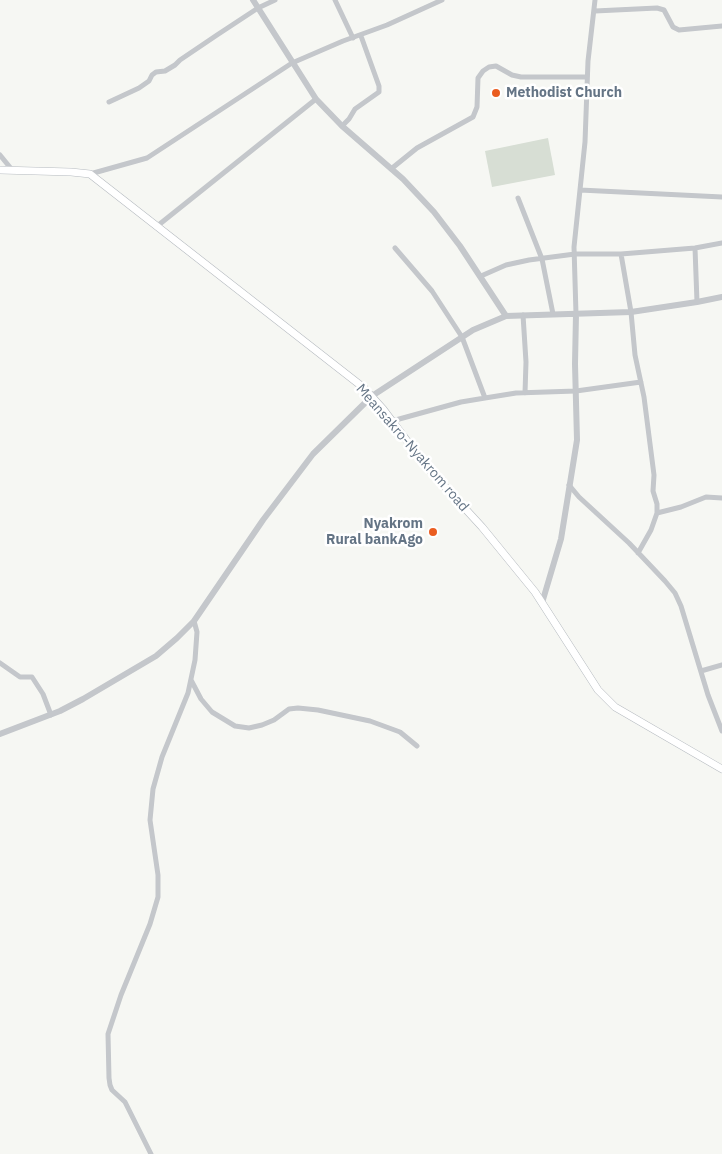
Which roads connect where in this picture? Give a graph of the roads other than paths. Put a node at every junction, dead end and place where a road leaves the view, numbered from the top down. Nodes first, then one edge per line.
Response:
1 (253, 0) edge
2 (275, 0) edge
3 (335, 0) edge
4 (442, 0) edge
5 (595, 0) edge
6 (258, 8) junction
7 (594, 11) junction
8 (722, 26) edge
9 (361, 36) junction
10 (353, 38) junction
11 (292, 63) junction
12 (587, 77) junction
13 (316, 99) junction
14 (109, 102) dead end
15 (342, 126) junction
16 (0, 155) edge
17 (392, 169) junction
18 (0, 170) edge
19 (14, 171) junction
20 (90, 174) junction
21 (580, 190) junction
22 (722, 197) edge
23 (518, 198) dead end
24 (156, 227) junction
25 (722, 242) edge
26 (395, 248) dead end
27 (695, 248) junction
28 (575, 254) junction
29 (621, 254) junction
30 (542, 259) junction
31 (481, 276) junction
32 (722, 297) edge
33 (697, 302) junction
34 (631, 312) junction
35 (553, 314) junction
36 (576, 314) junction
37 (523, 315) junction
38 (506, 316) junction
39 (462, 338) junction
40 (641, 382) junction
41 (576, 391) junction
42 (525, 393) junction
43 (372, 396) junction
44 (485, 398) junction
45 (392, 421) junction
46 (569, 485) junction
47 (722, 498) edge
48 (657, 513) junction
49 (638, 553) junction
50 (542, 603) junction
51 (194, 621) junction
52 (0, 663) edge
53 (722, 665) edge
54 (701, 671) junction
55 (191, 680) junction
56 (51, 715) junction
57 (722, 731) edge
58 (0, 734) edge
59 (417, 746) dead end
60 (722, 769) edge
61 (152, 1154) edge

1 - 6 street
2 - 6 street
3 - 10 street
4 - 9 street
5 - 7 street
6 - 11 street
6 - 14 street
7 - 8 street
7 - 12 street
9 - 10 street
9 - 15 street
10 - 11 street
11 - 13 street
11 - 20 street
12 - 17 street
12 - 21 street
13 - 15 street
13 - 24 street
15 - 17 street
16 - 19 street
17 - 31 street
18 - 19 main road
19 - 20 main road
20 - 24 main road, Meansakro-Nyakrom road
21 - 22 street
21 - 28 street
23 - 30 street
24 - 43 main road, Meansakro-Nyakrom road
25 - 27 street
26 - 39 street
27 - 29 street
27 - 33 street
28 - 29 street
28 - 30 street
28 - 36 street
29 - 34 street
30 - 31 street
30 - 35 street
31 - 38 street
32 - 33 street
33 - 34 street
34 - 36 street
34 - 40 street
35 - 36 street
35 - 37 street
36 - 41 street
37 - 38 street
37 - 42 street
38 - 39 street
39 - 43 street
39 - 44 street
40 - 41 street
40 - 48 street
41 - 42 street
41 - 46 street
42 - 44 street
43 - 45 main road, Meansakro-Nyakrom road
43 - 51 street
44 - 45 street
45 - 50 main road, Meansakro-Nyakrom road
46 - 49 street
46 - 50 street
47 - 48 street
48 - 49 street
49 - 54 street
50 - 60 main road, Meansakro-Nyakrom road
51 - 55 street
51 - 56 street
52 - 56 street
53 - 54 street
54 - 57 street
55 - 59 street
55 - 61 street
56 - 58 street

